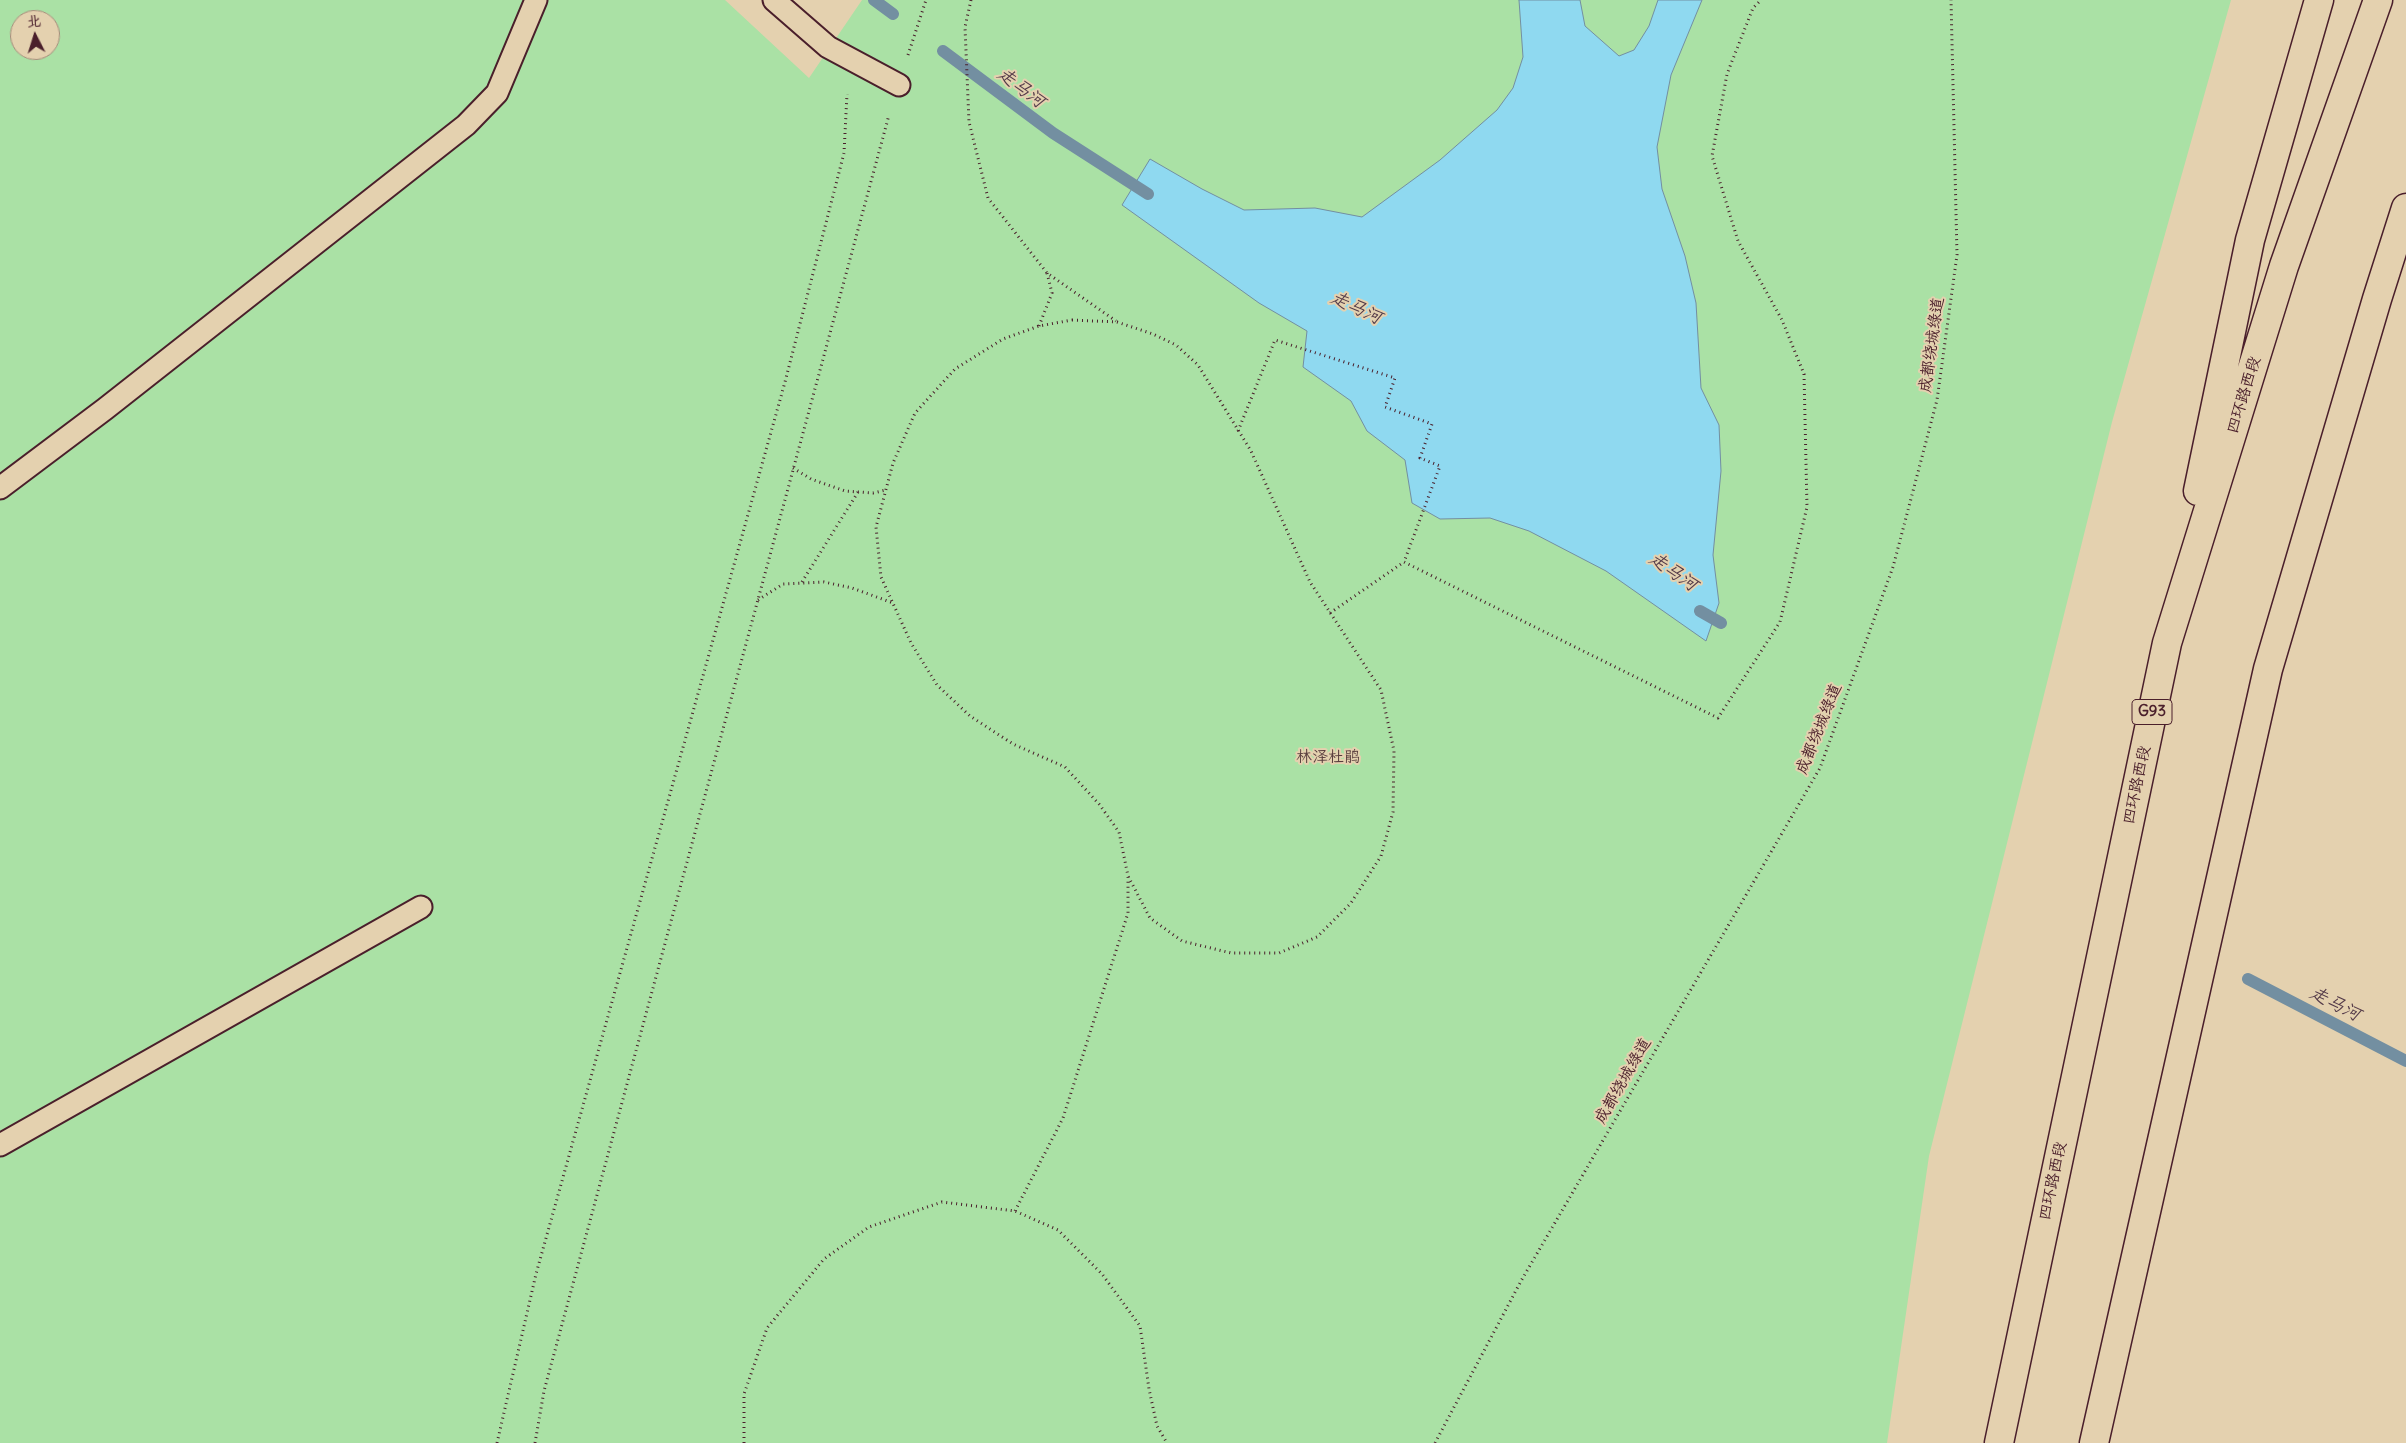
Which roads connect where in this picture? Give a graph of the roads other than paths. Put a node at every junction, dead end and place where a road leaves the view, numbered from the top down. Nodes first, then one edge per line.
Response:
1 (536, 0) edge
2 (774, 0) edge
3 (2319, 0) edge
4 (2378, 0) edge
5 (899, 85) road end
6 (2406, 208) edge
7 (0, 488) edge
8 (2167, 643) junction
9 (421, 907) dead end
10 (0, 1145) edge
11 (1999, 1443) edge
12 (2094, 1443) edge

1 - 7 lane
2 - 5 lane
3 - 8 highway
4 - 8 highway, 四环路西段 / G93
6 - 12 highway
8 - 11 highway, 四环路西段 / G93
9 - 10 lane

